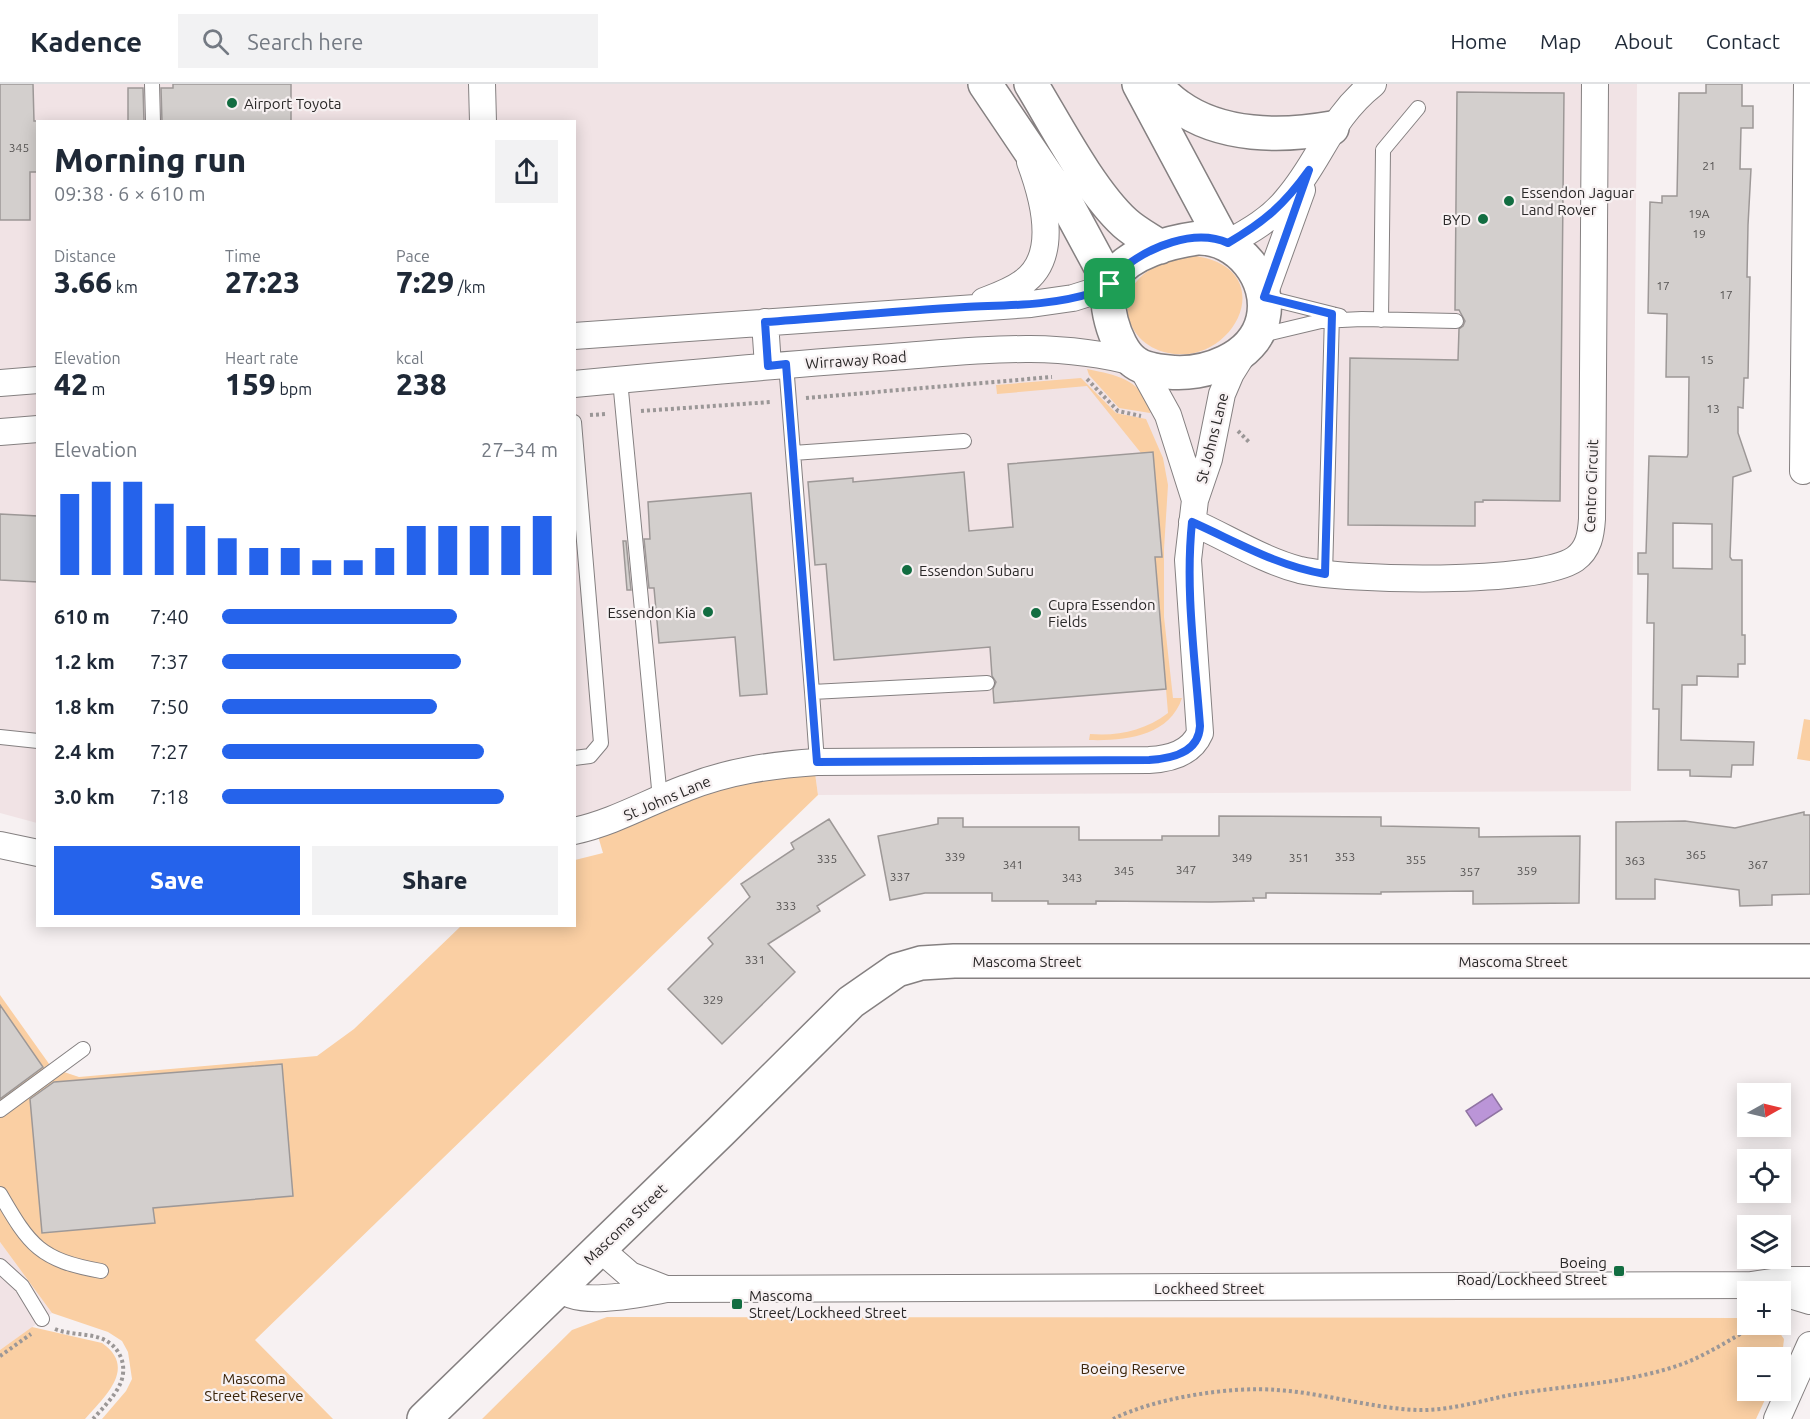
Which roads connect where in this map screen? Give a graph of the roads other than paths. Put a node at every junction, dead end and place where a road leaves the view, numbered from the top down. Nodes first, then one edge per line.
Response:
1 (152, 84) edge
2 (482, 84) edge
3 (985, 84) edge
4 (1031, 84) edge
5 (1139, 84) edge
6 (1153, 84) edge
7 (1373, 84) edge
8 (1595, 84) edge
9 (1807, 84) edge
10 (1418, 108) dead end
11 (153, 120) edge
12 (483, 120) edge
13 (1332, 128) junction
14 (1024, 144) junction
15 (1309, 170) junction
16 (1226, 242) junction
17 (1160, 247) junction
18 (1109, 285) junction
19 (1264, 296) junction
20 (964, 307) junction
21 (1332, 318) junction
22 (1381, 320) junction
23 (1455, 321) dead end
24 (765, 322) junction
25 (576, 336) edge
26 (1251, 341) junction
27 (1139, 364) junction
28 (777, 365) junction
29 (36, 380) edge
30 (620, 380) junction
31 (0, 383) edge
32 (576, 384) edge
33 (579, 419) edge
34 (36, 429) edge
35 (0, 432) edge
36 (964, 441) dead end
37 (793, 453) junction
38 (1803, 471) dead end
39 (578, 503) edge
40 (1193, 511) junction
41 (1325, 574) junction
42 (987, 683) dead end
43 (812, 692) junction
44 (0, 737) edge
45 (36, 741) edge
46 (576, 758) edge
47 (817, 762) junction
48 (660, 799) junction
49 (576, 830) edge
50 (0, 845) edge
51 (36, 853) edge
52 (1810, 961) edge
53 (83, 1049) dead end
54 (0, 1110) edge
55 (0, 1194) edge
56 (600, 1248) junction
57 (0, 1266) edge
58 (101, 1271) dead end
59 (1810, 1280) edge
60 (1779, 1281) edge
61 (1737, 1285) edge
62 (560, 1288) junction
63 (667, 1289) junction
64 (1791, 1295) edge
65 (1810, 1301) edge
66 (45, 1321) road end
67 (1810, 1345) edge
68 (424, 1419) edge
69 (1777, 1419) edge

1 - 11 lane
2 - 12 street
3 - 14 main road
4 - 17 main road
5 - 16 main road
6 - 13 main road
7 - 13 street
8 - 41 street, Centro Circuit
9 - 38 street
10 - 22 lane
13 - 15 street
14 - 18 main road
14 - 20 street
15 - 16 street
15 - 19 street
16 - 17 main road
16 - 19 main road
17 - 18 main road
18 - 20 street
18 - 27 main road
19 - 21 lane
19 - 26 main road
20 - 24 street
21 - 22 lane
21 - 26 lane
21 - 41 lane
22 - 23 lane
24 - 25 street
24 - 28 street
26 - 27 main road
26 - 40 street, St Johns Lane
27 - 28 street, Wirraway Road
27 - 40 street, St Johns Lane
28 - 30 street, Wirraway Road
28 - 37 lane
29 - 31 street
30 - 32 street, Wirraway Road
30 - 48 lane
33 - 39 lane
34 - 35 street
36 - 37 lane
37 - 43 lane
39 - 46 lane
40 - 41 street, Centro Circuit
40 - 47 street, St Johns Lane
42 - 43 lane
43 - 47 lane
44 - 45 lane
47 - 48 street, St Johns Lane
48 - 49 street, St Johns Lane
50 - 51 street
52 - 56 main road, Mascoma Street
53 - 54 lane
55 - 58 lane
56 - 62 main road, Mascoma Street
56 - 63 street, Lockheed Street
57 - 66 lane
59 - 60 street, Lockheed Street
61 - 63 street, Lockheed Street
62 - 63 street, Lockheed Street
62 - 68 main road, Mascoma Street
64 - 65 street, Lockheed Street
67 - 69 street

